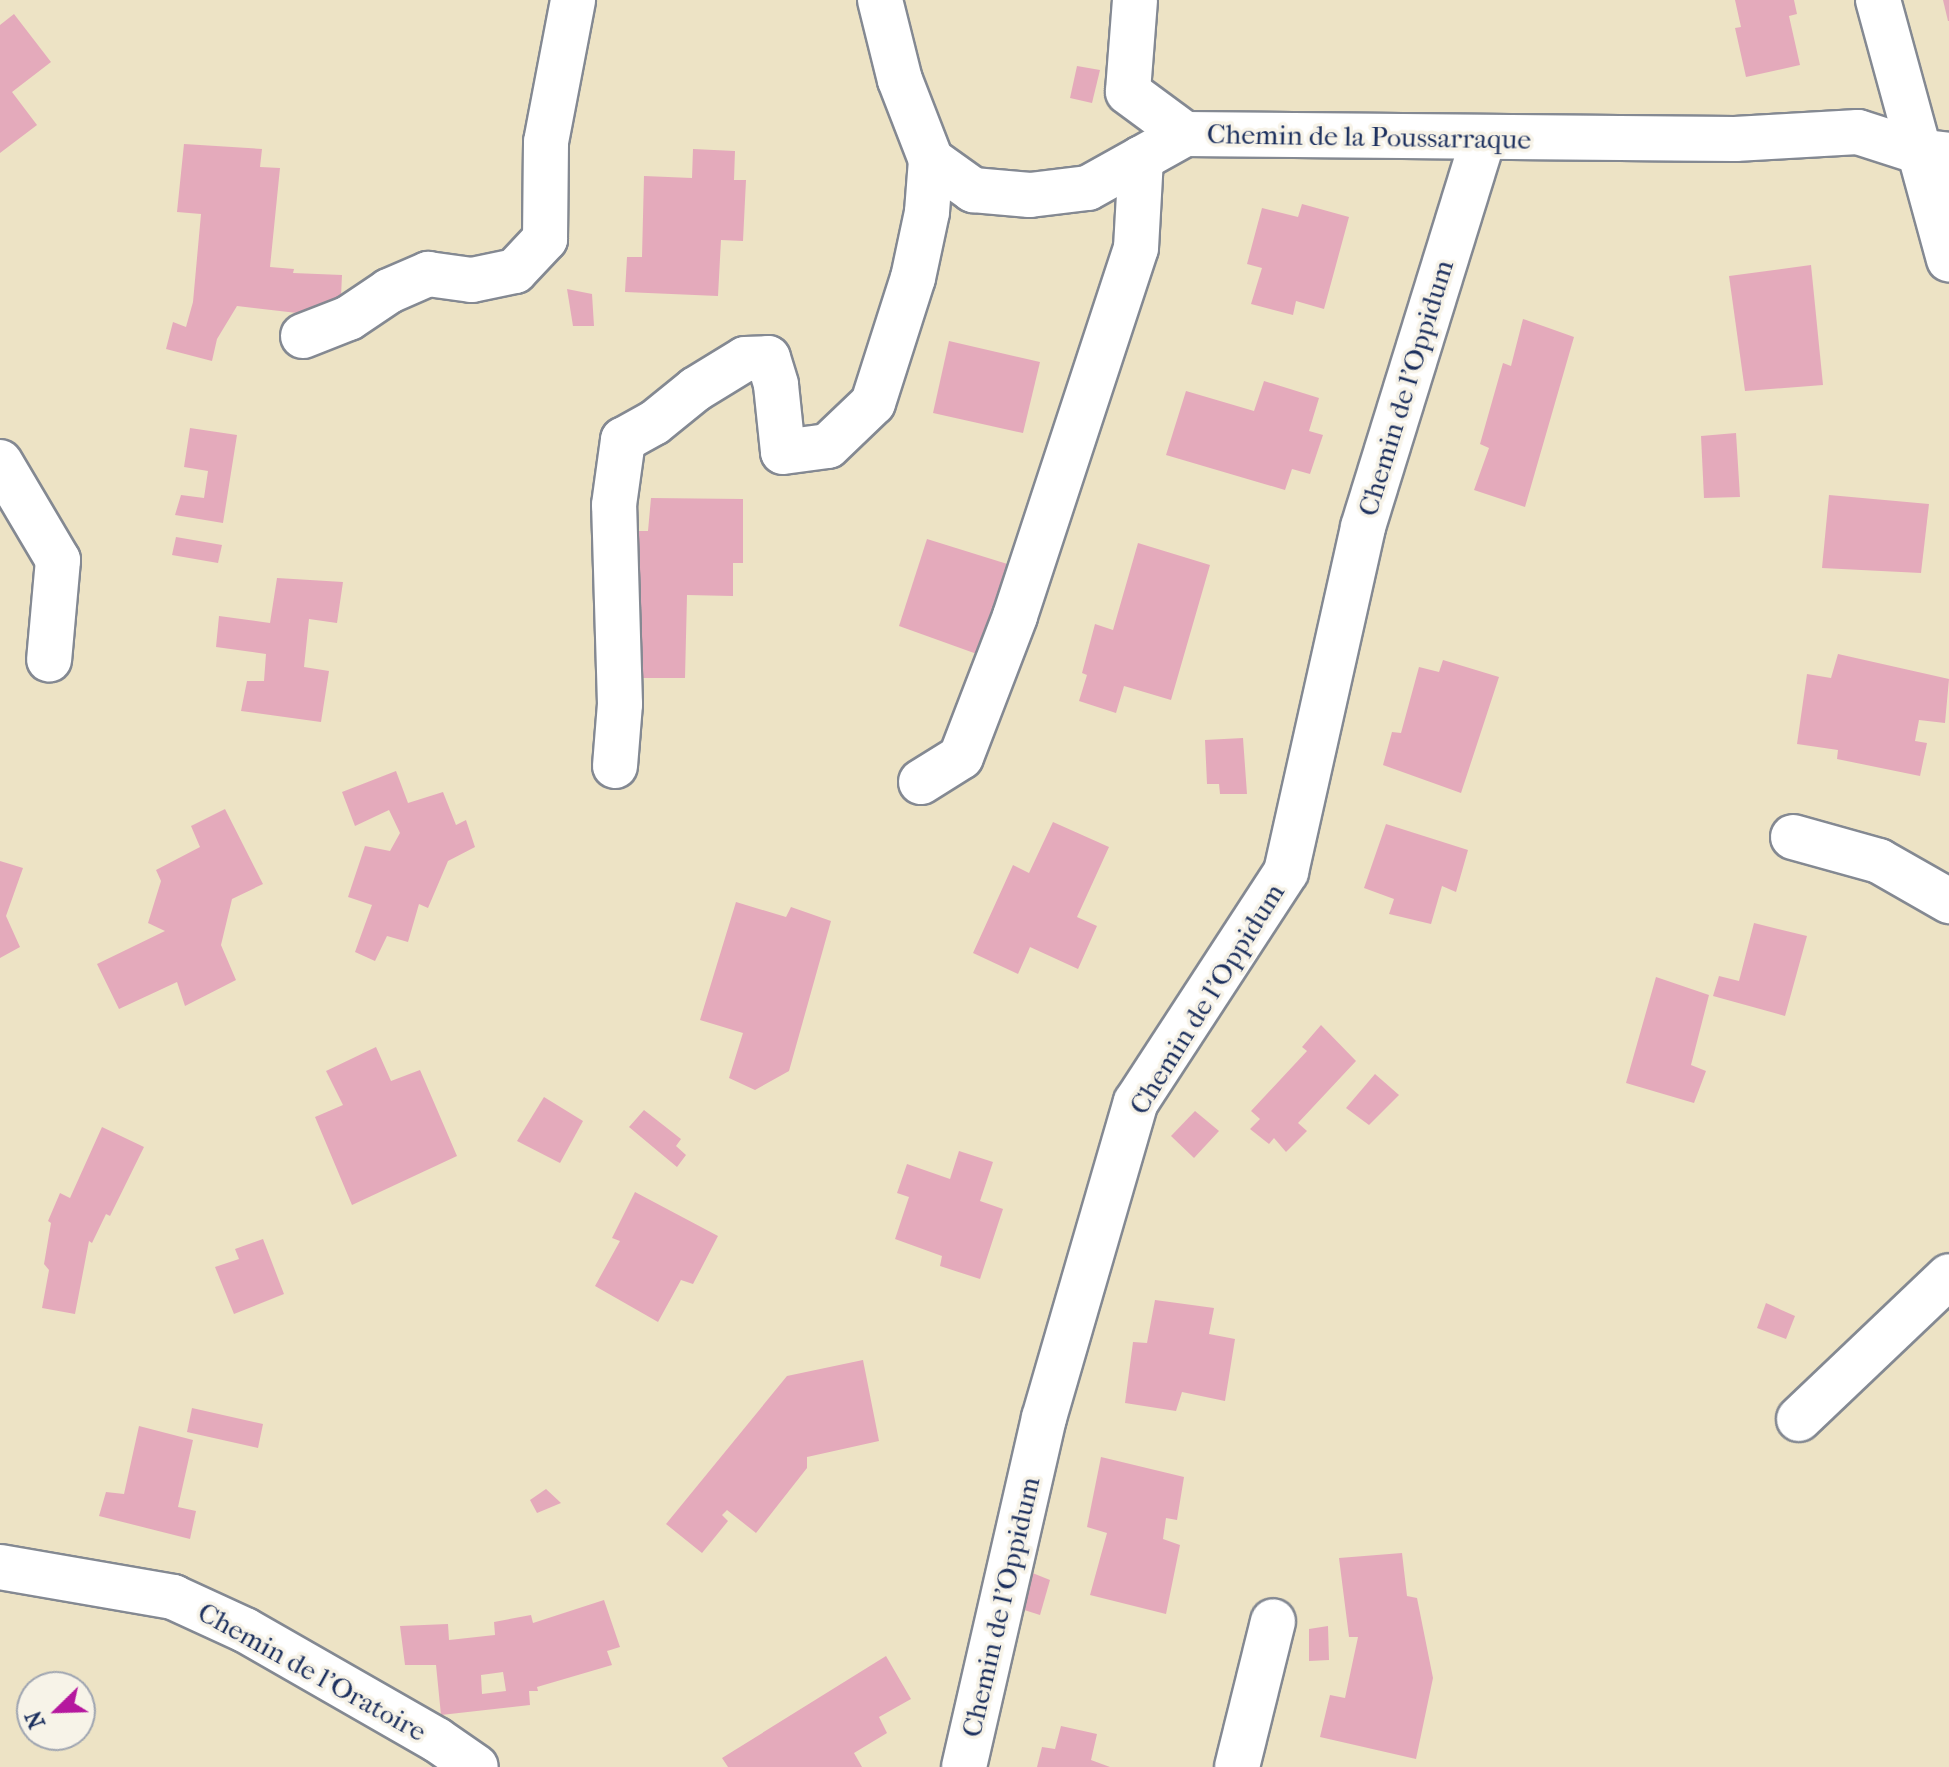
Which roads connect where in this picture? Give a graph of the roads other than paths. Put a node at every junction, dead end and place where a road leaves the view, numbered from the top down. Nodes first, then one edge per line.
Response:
1 (573, 0) edge
2 (880, 0) edge
3 (1135, 0) edge
4 (1878, 0) edge
5 (1185, 134) junction
6 (1483, 140) junction
7 (1933, 153) edge
8 (1141, 158) junction
9 (931, 160) junction
10 (1949, 259) edge
11 (303, 336) dead end
12 (0, 462) edge
13 (49, 660) dead end
14 (615, 766) dead end
15 (921, 782) dead end
16 (1793, 837) dead end
17 (1949, 901) edge
18 (1949, 1276) edge
19 (1799, 1419) dead end
20 (0, 1567) edge
21 (1273, 1621) dead end
22 (476, 1767) edge
23 (964, 1767) edge
24 (1237, 1767) edge

1 - 11 street
2 - 9 street
3 - 5 street
4 - 7 street
5 - 6 street, Chemin de la Poussarraque
5 - 8 street, Chemin de la Poussarraque
6 - 7 street, Chemin de la Poussarraque
6 - 23 street, Chemin de l'Oppidum
7 - 10 street
8 - 9 street, Chemin de la Poussarraque
8 - 15 street
9 - 14 street
12 - 13 street
16 - 17 street
18 - 19 street
20 - 22 street, Chemin de l'Oratoire
21 - 24 street

